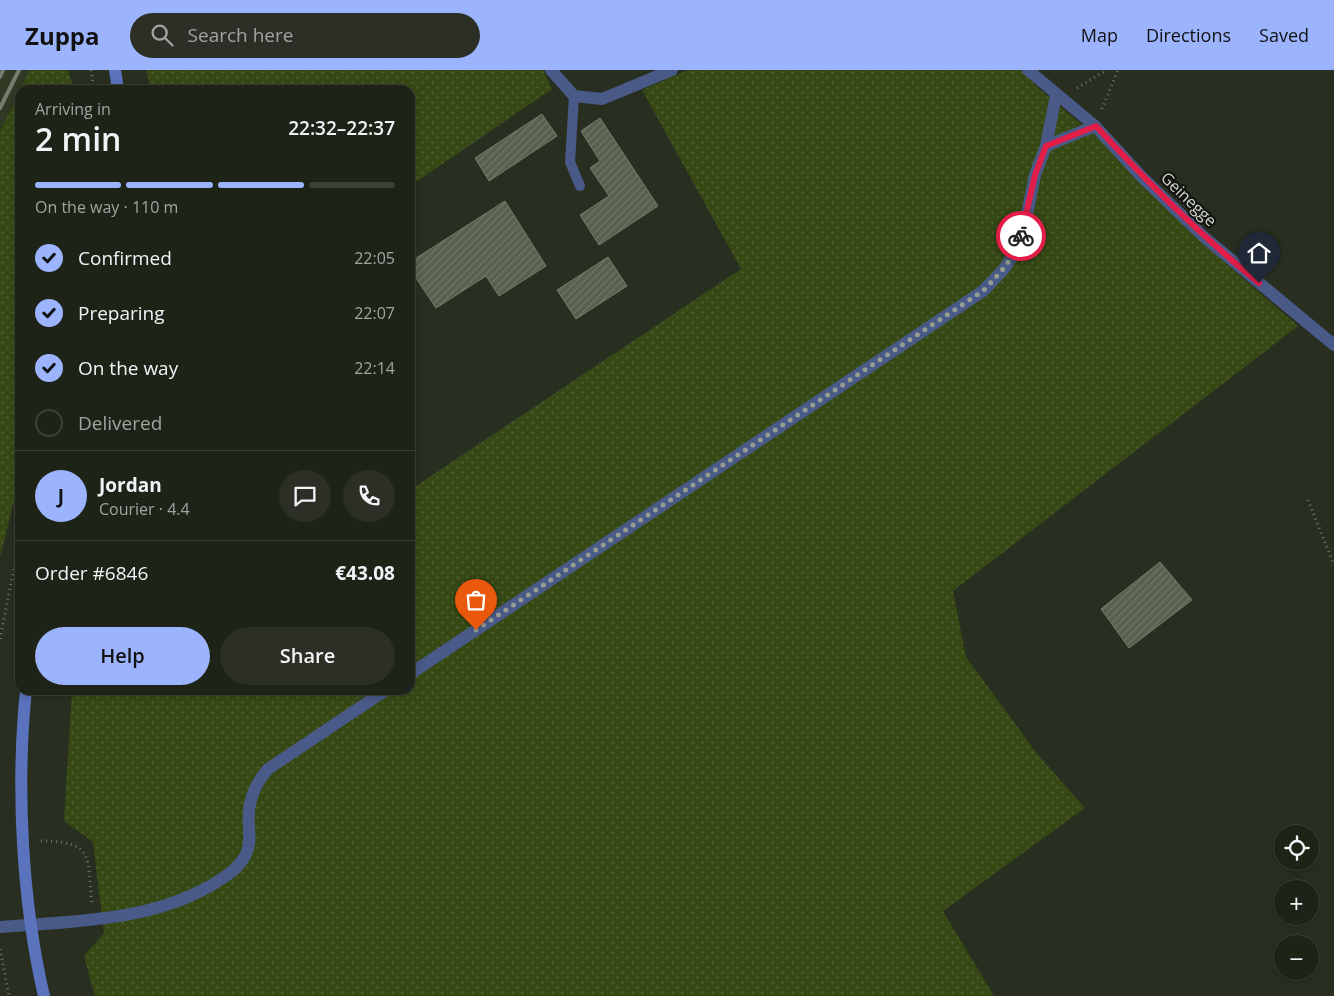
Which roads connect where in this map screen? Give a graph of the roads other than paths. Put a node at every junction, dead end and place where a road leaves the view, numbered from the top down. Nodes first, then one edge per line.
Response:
1 (115, 70) edge
2 (551, 70) edge
3 (672, 70) edge
4 (1028, 70) edge
5 (117, 85) edge
6 (1056, 95) junction
7 (574, 96) junction
8 (1096, 126) junction
9 (1046, 146) junction
10 (580, 186) dead end
11 (1334, 345) edge
12 (415, 671) edge
13 (25, 695) edge
14 (379, 695) edge
15 (32, 924) junction
16 (0, 926) edge
17 (44, 996) edge

1 - 5 street
2 - 7 street
3 - 7 street
4 - 6 street, Geinegge
6 - 8 street, Geinegge
6 - 9 street
7 - 10 lane
8 - 9 street
8 - 11 street, Geinegge
9 - 12 street
13 - 15 street
14 - 15 street
15 - 16 street
15 - 17 street

